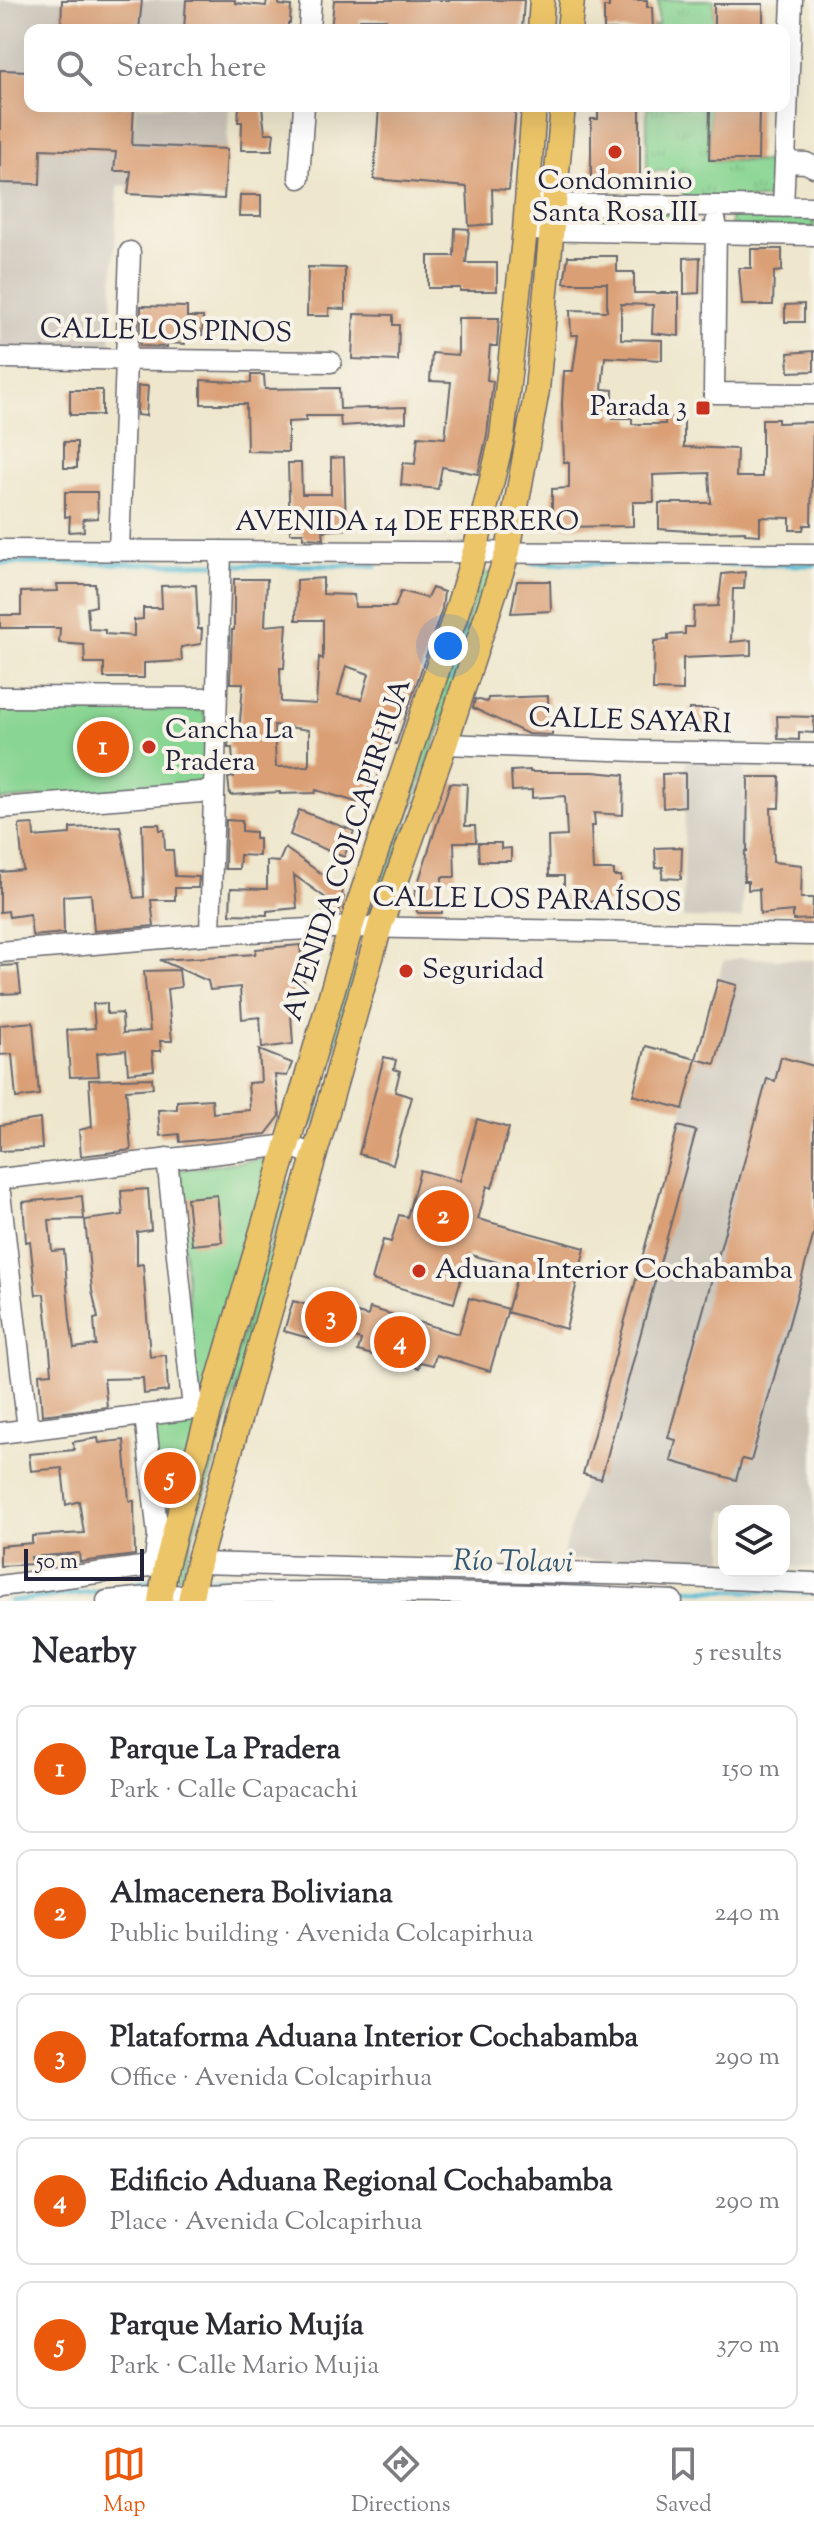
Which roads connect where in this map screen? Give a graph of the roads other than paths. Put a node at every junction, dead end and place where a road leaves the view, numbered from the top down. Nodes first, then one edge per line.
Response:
1 (311, 0) edge
2 (542, 0) edge
3 (572, 0) edge
4 (792, 0) edge
5 (309, 24) edge
6 (540, 24) edge
7 (570, 24) edge
8 (790, 54) edge
9 (304, 112) edge
10 (534, 112) edge
11 (563, 112) edge
12 (788, 112) edge
13 (786, 162) junction
14 (814, 167) edge
15 (299, 178) dead end
16 (527, 204) junction
17 (555, 205) junction
18 (717, 206) junction
19 (783, 207) junction
20 (814, 207) edge
21 (525, 230) junction
22 (554, 232) junction
23 (716, 235) junction
24 (814, 235) edge
25 (130, 252) dead end
26 (0, 358) edge
27 (126, 360) junction
28 (331, 362) dead end
29 (814, 394) edge
30 (0, 550) edge
31 (119, 550) junction
32 (221, 551) junction
33 (475, 551) junction
34 (508, 551) junction
35 (814, 554) edge
36 (0, 697) edge
37 (216, 698) junction
38 (445, 744) junction
39 (814, 754) edge
40 (214, 791) junction
41 (0, 808) edge
42 (380, 926) junction
43 (351, 927) junction
44 (210, 934) junction
45 (814, 935) edge
46 (0, 952) edge
47 (288, 1145) junction
48 (313, 1155) junction
49 (167, 1158) junction
50 (0, 1179) edge
51 (0, 1193) edge
52 (145, 1415) junction
53 (28, 1429) junction
54 (0, 1433) edge
55 (198, 1563) junction
56 (814, 1583) edge
57 (0, 1586) edge
58 (336, 1596) edge
59 (191, 1597) edge
60 (160, 1598) edge
61 (614, 1600) edge
62 (107, 1601) edge
63 (672, 1601) edge

1 - 5 street
2 - 6 main road
3 - 7 main road
4 - 8 street
9 - 15 street
10 - 16 main road, AVENIDA COLCAPIRHUA
11 - 17 main road
12 - 13 street
13 - 14 street
13 - 19 street
16 - 17 street
16 - 21 main road, AVENIDA COLCAPIRHUA
17 - 18 street
17 - 22 main road, AVENIDA COLCAPIRHUA
18 - 19 street
18 - 23 street
19 - 20 street
21 - 22 street
21 - 33 main road, AVENIDA COLCAPIRHUA
22 - 23 street
22 - 34 main road, AVENIDA COLCAPIRHUA
23 - 24 street
23 - 29 street
25 - 27 street
26 - 27 street, CALLE LOS PINOS
27 - 28 street, CALLE LOS PINOS
27 - 31 street
30 - 31 street, AVENIDA 14 DE FEBRERO
31 - 32 street, AVENIDA 14 DE FEBRERO
32 - 33 street, AVENIDA 14 DE FEBRERO
32 - 37 street
33 - 34 street, AVENIDA 14 DE FEBRERO
33 - 43 main road, AVENIDA COLCAPIRHUA
34 - 35 street, AVENIDA 14 DE FEBRERO
34 - 38 main road, AVENIDA COLCAPIRHUA
36 - 37 street
37 - 40 street
38 - 39 street, CALLE SAYARI
38 - 42 main road, AVENIDA COLCAPIRHUA
40 - 41 street
40 - 44 street
42 - 43 street, CALLE LOS PARAÍSOS
42 - 45 street, CALLE LOS PARAÍSOS
42 - 48 main road, AVENIDA COLCAPIRHUA
43 - 44 street, CALLE LOS PARAÍSOS
43 - 47 main road, AVENIDA COLCAPIRHUA
44 - 46 street, CALLE LOS PARAÍSOS
47 - 48 street
47 - 49 street
47 - 60 main road, AVENIDA COLCAPIRHUA
48 - 55 main road, AVENIDA COLCAPIRHUA
49 - 50 street
49 - 52 street
51 - 53 street
52 - 53 street
52 - 57 street
53 - 54 street
55 - 56 street
55 - 59 main road, AVENIDA COLCAPIRHUA
58 - 59 street
58 - 61 street
59 - 60 street
60 - 62 street
61 - 63 street

